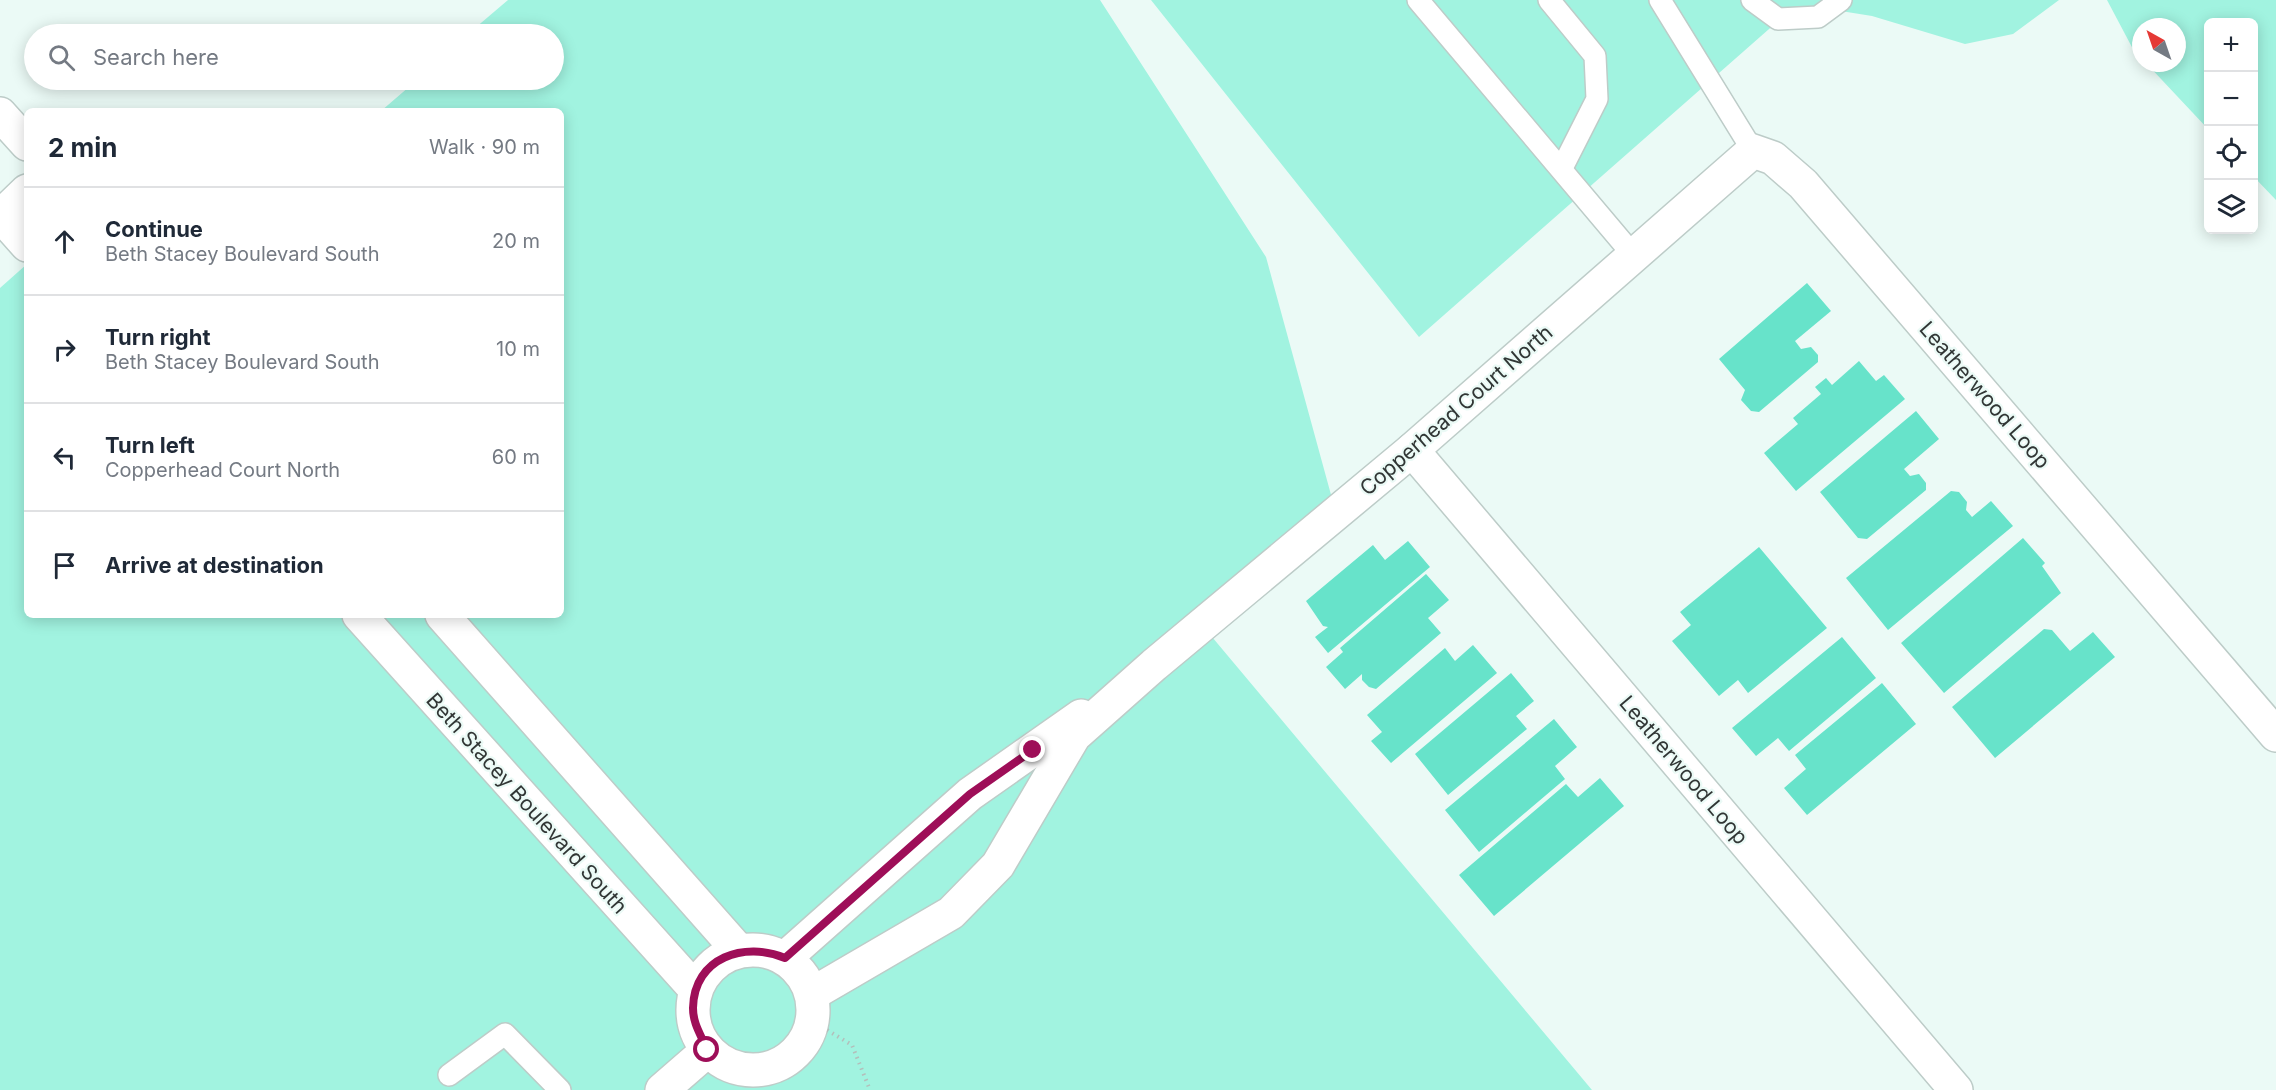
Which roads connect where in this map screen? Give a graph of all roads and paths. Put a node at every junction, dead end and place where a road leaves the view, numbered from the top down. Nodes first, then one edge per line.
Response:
1 (1418, 0) edge
2 (1549, 0) edge
3 (1660, 0) edge
4 (1752, 0) edge
5 (1841, 0) edge
6 (0, 114) edge
7 (24, 141) edge
8 (1753, 151) junction
9 (1562, 168) junction
10 (24, 194) edge
11 (0, 216) edge
12 (24, 242) edge
13 (1634, 256) junction
14 (1412, 450) junction
15 (362, 618) edge
16 (445, 618) edge
17 (1154, 665) junction
18 (2276, 735) edge
19 (739, 951) junction
20 (785, 958) junction
21 (696, 990) junction
22 (812, 1007) junction
23 (708, 1050) junction
24 (448, 1075) dead end
25 (560, 1090) edge
26 (662, 1090) edge
27 (870, 1090) edge
28 (1956, 1090) edge

1 - 9 lane
2 - 9 lane
3 - 8 lane
4 - 5 lane
6 - 7 street
8 - 13 street, Copperhead Court North
8 - 18 street, Leatherwood Loop
9 - 13 lane
10 - 11 street
11 - 12 street
13 - 14 street, Copperhead Court North
14 - 17 street, Copperhead Court North
14 - 28 street, Leatherwood Loop
15 - 21 street, Beth Stacey Boulevard South
16 - 19 street
17 - 20 street, Copperhead Court North
17 - 22 street, Copperhead Court North
19 - 20 street
19 - 21 street
20 - 22 street
21 - 23 street
22 - 23 street
22 - 27 path
23 - 26 street
24 - 25 lane

